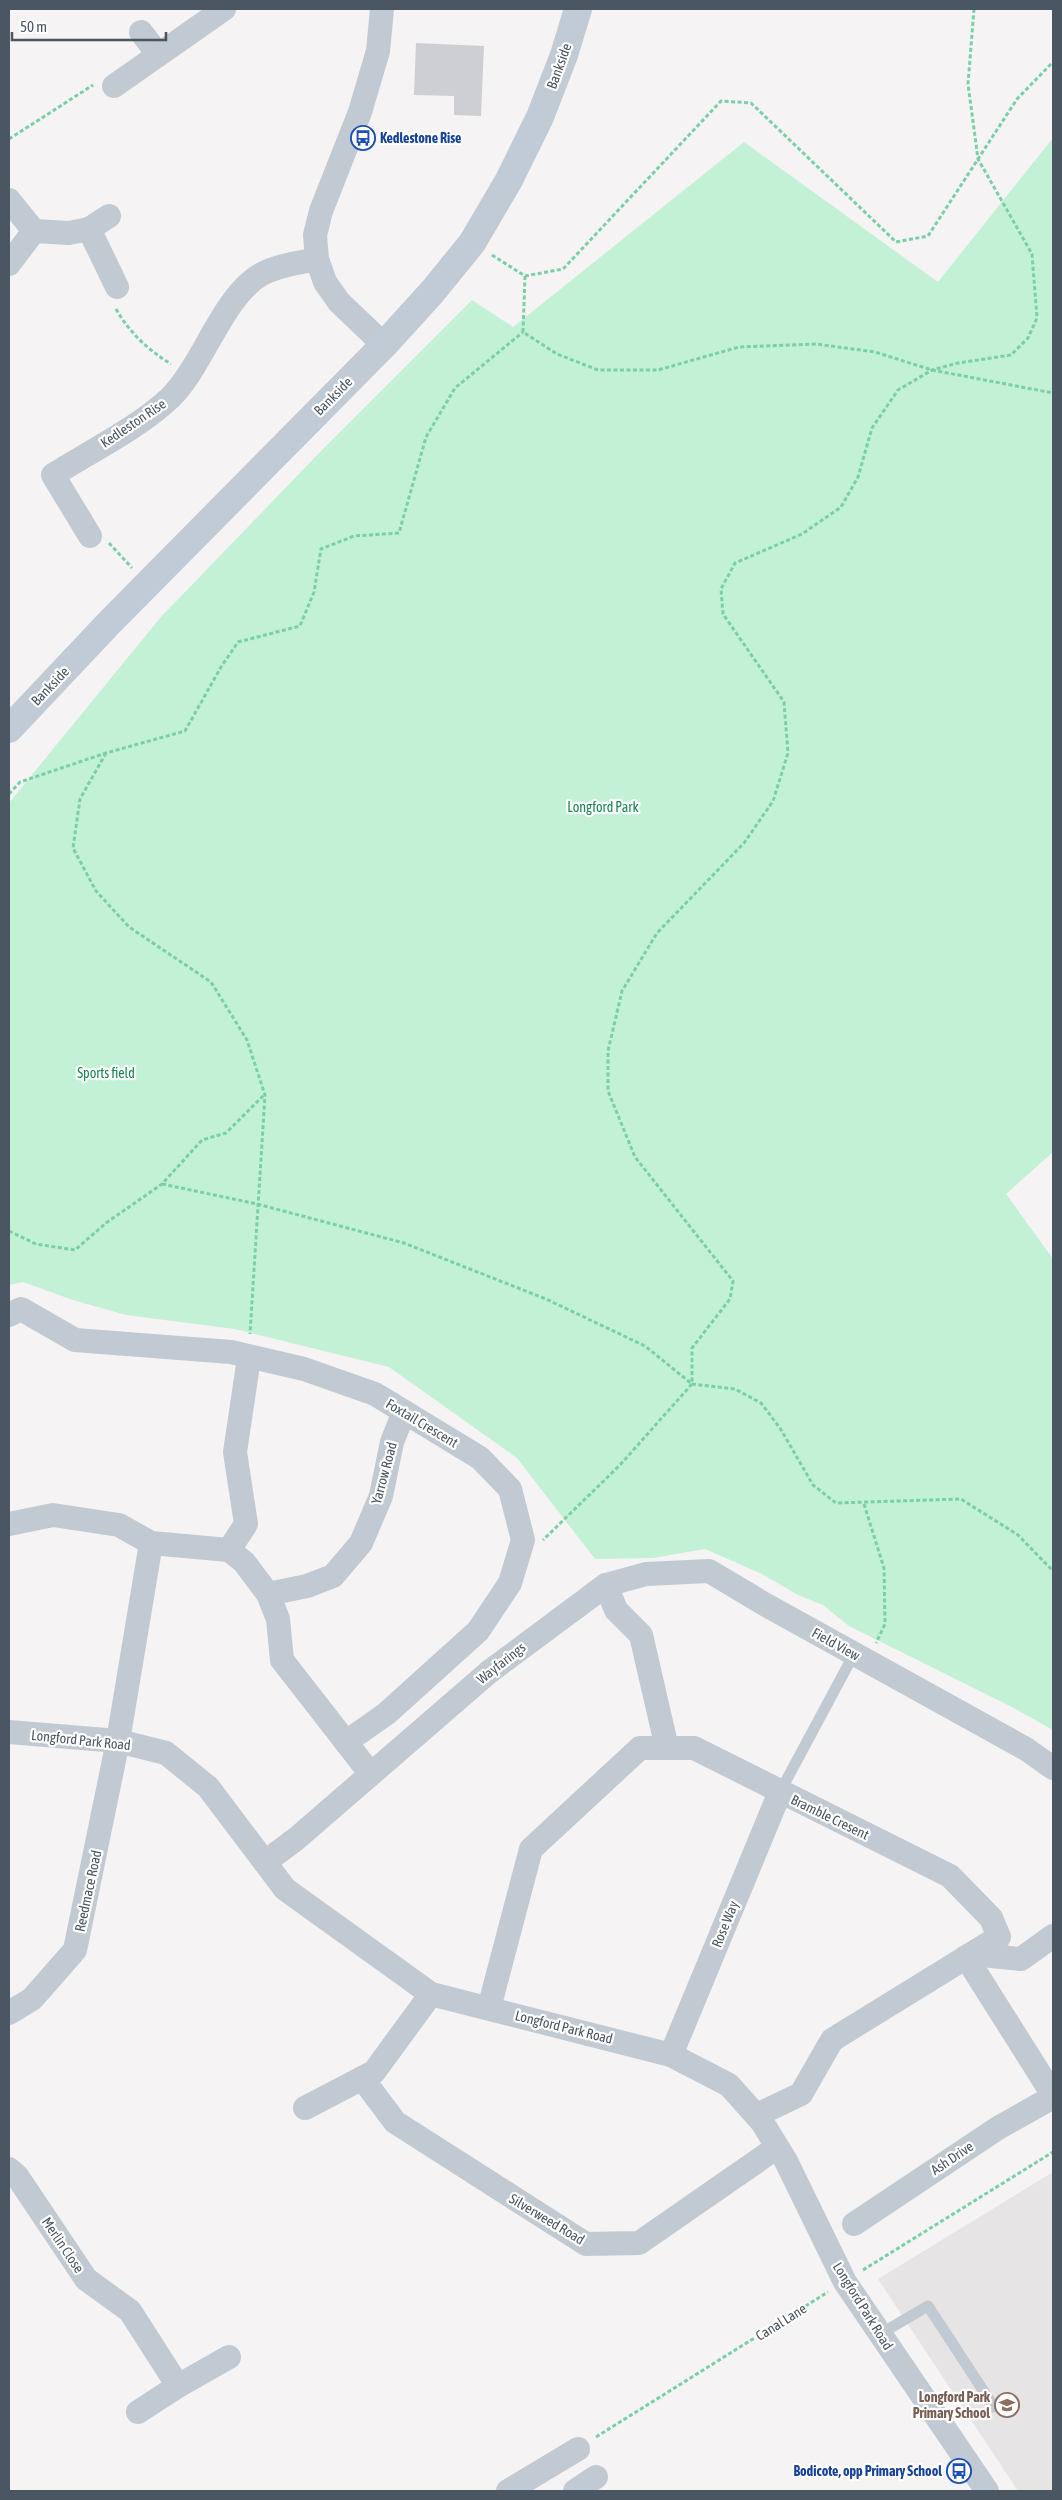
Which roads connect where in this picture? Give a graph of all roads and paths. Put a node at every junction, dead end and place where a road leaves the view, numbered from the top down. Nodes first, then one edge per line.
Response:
1 (224, 9) edge
2 (382, 9) edge
3 (578, 9) edge
4 (974, 9) edge
5 (141, 32) dead end
6 (158, 54) junction
7 (1053, 62) edge
8 (114, 86) joint
9 (9, 139) edge
10 (978, 159) junction
11 (9, 200) edge
12 (109, 216) dead end
13 (89, 230) junction
14 (34, 231) junction
15 (472, 243) junction
16 (317, 258) junction
17 (9, 264) edge
18 (525, 276) junction
19 (117, 286) joint
20 (523, 332) junction
21 (384, 345) junction
22 (932, 370) junction
23 (188, 376) junction
24 (1053, 392) edge
25 (90, 536) joint
26 (147, 585) junction
27 (9, 729) edge
28 (106, 753) junction
29 (9, 794) edge
30 (264, 1095) junction
31 (162, 1184) junction
32 (256, 1204) junction
33 (9, 1230) edge
34 (9, 1316) edge
35 (249, 1358) junction
36 (692, 1384) junction
37 (404, 1412) junction
38 (864, 1504) junction
39 (9, 1524) edge
40 (523, 1540) junction
41 (151, 1543) junction
42 (229, 1550) junction
43 (1053, 1571) edge
44 (606, 1585) junction
45 (268, 1594) junction
46 (860, 1658) junction
47 (9, 1732) edge
48 (118, 1741) junction
49 (346, 1742) junction
50 (667, 1748) junction
51 (1053, 1768) edge
52 (370, 1773) junction
53 (780, 1792) junction
54 (264, 1862) junction
55 (1053, 1936) edge
56 (968, 1956) junction
57 (431, 1994) junction
58 (489, 2008) junction
59 (9, 2012) edge
60 (671, 2055) junction
61 (362, 2078) junction
62 (1053, 2096) edge
63 (305, 2108) dead end
64 (757, 2115) junction
65 (776, 2148) junction
66 (1053, 2152) edge
67 (9, 2169) edge
68 (854, 2224) dead end
69 (845, 2282) junction
70 (880, 2334) junction
71 (229, 2357) dead end
72 (178, 2386) junction
73 (994, 2407) dead end
74 (138, 2412) dead end
75 (578, 2449) joint
76 (596, 2477) dead end
77 (508, 2491) edge
78 (575, 2491) edge
79 (987, 2491) edge

1 - 6 street
2 - 16 street
3 - 15 street, Bankside
4 - 10 path
5 - 6 street
6 - 8 street
7 - 10 path
8 - 9 path
10 - 18 path
10 - 22 path
11 - 14 street
12 - 13 street
13 - 14 street
13 - 19 street
14 - 17 street
15 - 18 path
15 - 21 street, Bankside
16 - 21 street
16 - 23 street, Kedleston Rise
18 - 20 path
19 - 23 path
20 - 22 path
20 - 28 path
21 - 26 street, Bankside
22 - 24 path
22 - 36 path
23 - 25 street, Kedleston Rise
25 - 26 path
26 - 27 street, Bankside
28 - 29 path
28 - 30 path
30 - 31 path
30 - 32 path
31 - 32 path
31 - 33 path
32 - 35 path
32 - 36 path
34 - 35 street, Foxtail Crescent
35 - 37 street, Foxtail Crescent
35 - 42 street
36 - 38 path
36 - 40 path
37 - 40 street, Foxtail Crescent
37 - 45 street, Yarrow Road
38 - 43 path
38 - 46 path
39 - 41 street
40 - 49 street
41 - 42 street
41 - 48 street
42 - 45 street
44 - 46 street, Field View
44 - 50 street
44 - 52 street, Wayfarings
45 - 49 street
46 - 51 street, Field View
46 - 53 lane
47 - 48 street, Longford Park Road
48 - 54 street, Longford Park Road
48 - 59 street, Reedmace Road
49 - 52 street
50 - 53 street, Bramble Cresent
50 - 58 street, Bramble Cresent
52 - 54 street, Wayfarings
53 - 56 street, Bramble Cresent
53 - 60 street, Rose Way
54 - 57 street, Longford Park Road
55 - 56 street
56 - 62 street, Ash Drive
56 - 64 street, Bramble Cresent
57 - 58 street, Longford Park Road
57 - 61 street
58 - 60 street, Longford Park Road
60 - 64 street, Longford Park Road
61 - 63 street
61 - 65 street, Silverweed Road
62 - 68 street, Ash Drive
64 - 65 street, Longford Park Road
65 - 69 street, Longford Park Road
66 - 69 path, Canal Lane
67 - 72 street, Merlin Close
69 - 70 street, Longford Park Road
69 - 75 path, Canal Lane
70 - 73 lane
70 - 79 street, Longford Park Road
71 - 72 street
72 - 74 street
75 - 77 street
76 - 78 street

